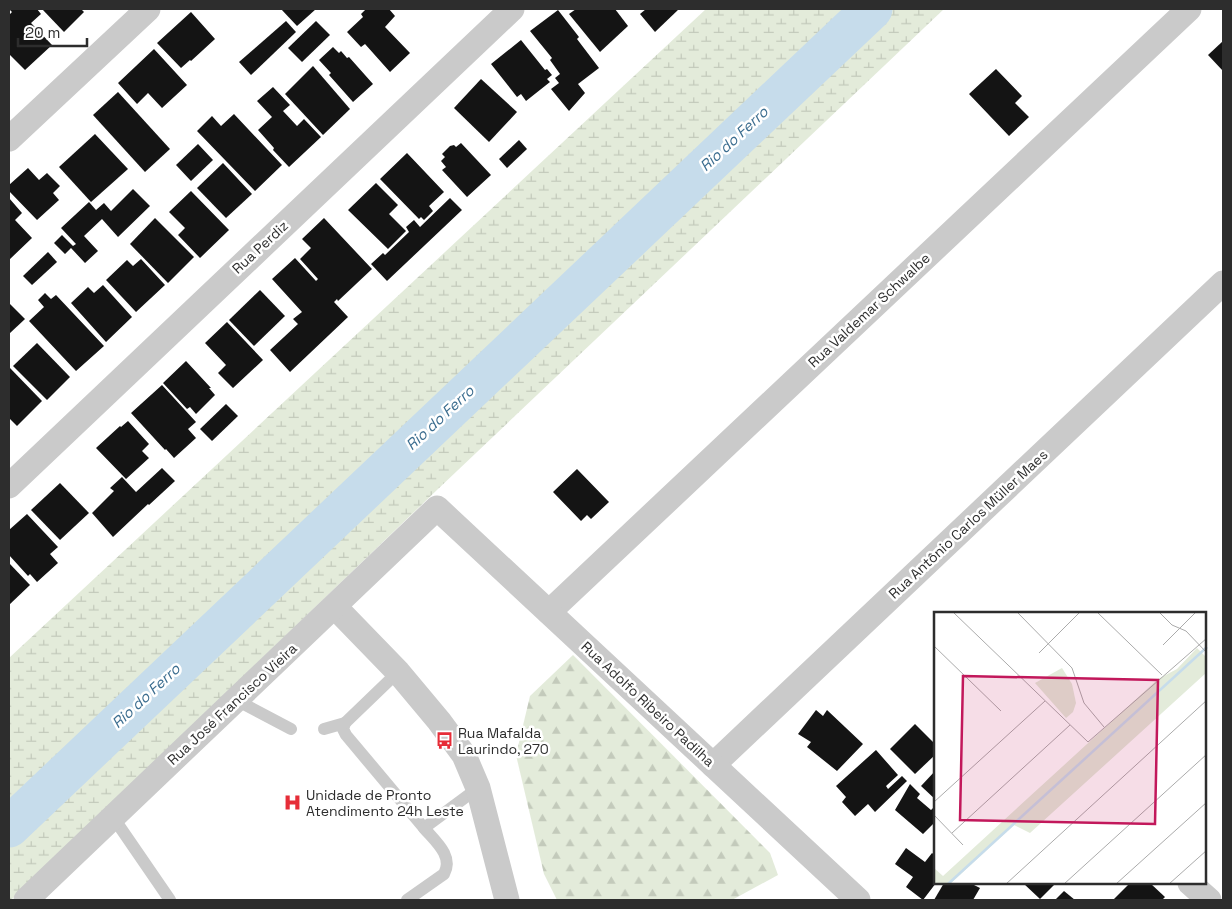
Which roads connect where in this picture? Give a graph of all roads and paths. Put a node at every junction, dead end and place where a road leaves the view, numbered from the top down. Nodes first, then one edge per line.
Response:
1 (148, 9) edge
2 (512, 9) edge
3 (1189, 9) edge
4 (9, 139) edge
5 (1223, 283) edge
6 (9, 486) edge
7 (437, 508) joint
8 (335, 607) junction
9 (549, 612) junction
10 (398, 672) junction
11 (236, 700) junction
12 (345, 723) junction
13 (324, 728) dead end
14 (291, 729) dead end
15 (713, 765) junction
16 (478, 788) junction
17 (113, 817) junction
18 (424, 828) junction
19 (1191, 884) edge
20 (26, 900) edge
21 (170, 900) edge
22 (407, 900) edge
23 (507, 900) edge
24 (858, 900) edge
25 (1209, 900) edge

1 - 4 street
2 - 6 street, Rua Perdiz
3 - 9 street, Rua Valdemar Schwalbe
5 - 15 street, Rua Antônio Carlos Müller Maes
7 - 8 street, Rua José Francisco Vieira
7 - 9 street, Rua Adolfo Ribeiro Padilha
8 - 10 street
8 - 11 street, Rua José Francisco Vieira
9 - 15 street, Rua Adolfo Ribeiro Padilha
10 - 12 lane
10 - 16 street
11 - 14 lane
11 - 17 street, Rua José Francisco Vieira
12 - 13 lane
12 - 18 lane
15 - 24 street, Rua Adolfo Ribeiro Padilha
16 - 18 lane
16 - 23 street
17 - 20 street, Rua José Francisco Vieira
17 - 21 lane
18 - 22 lane
19 - 25 street

